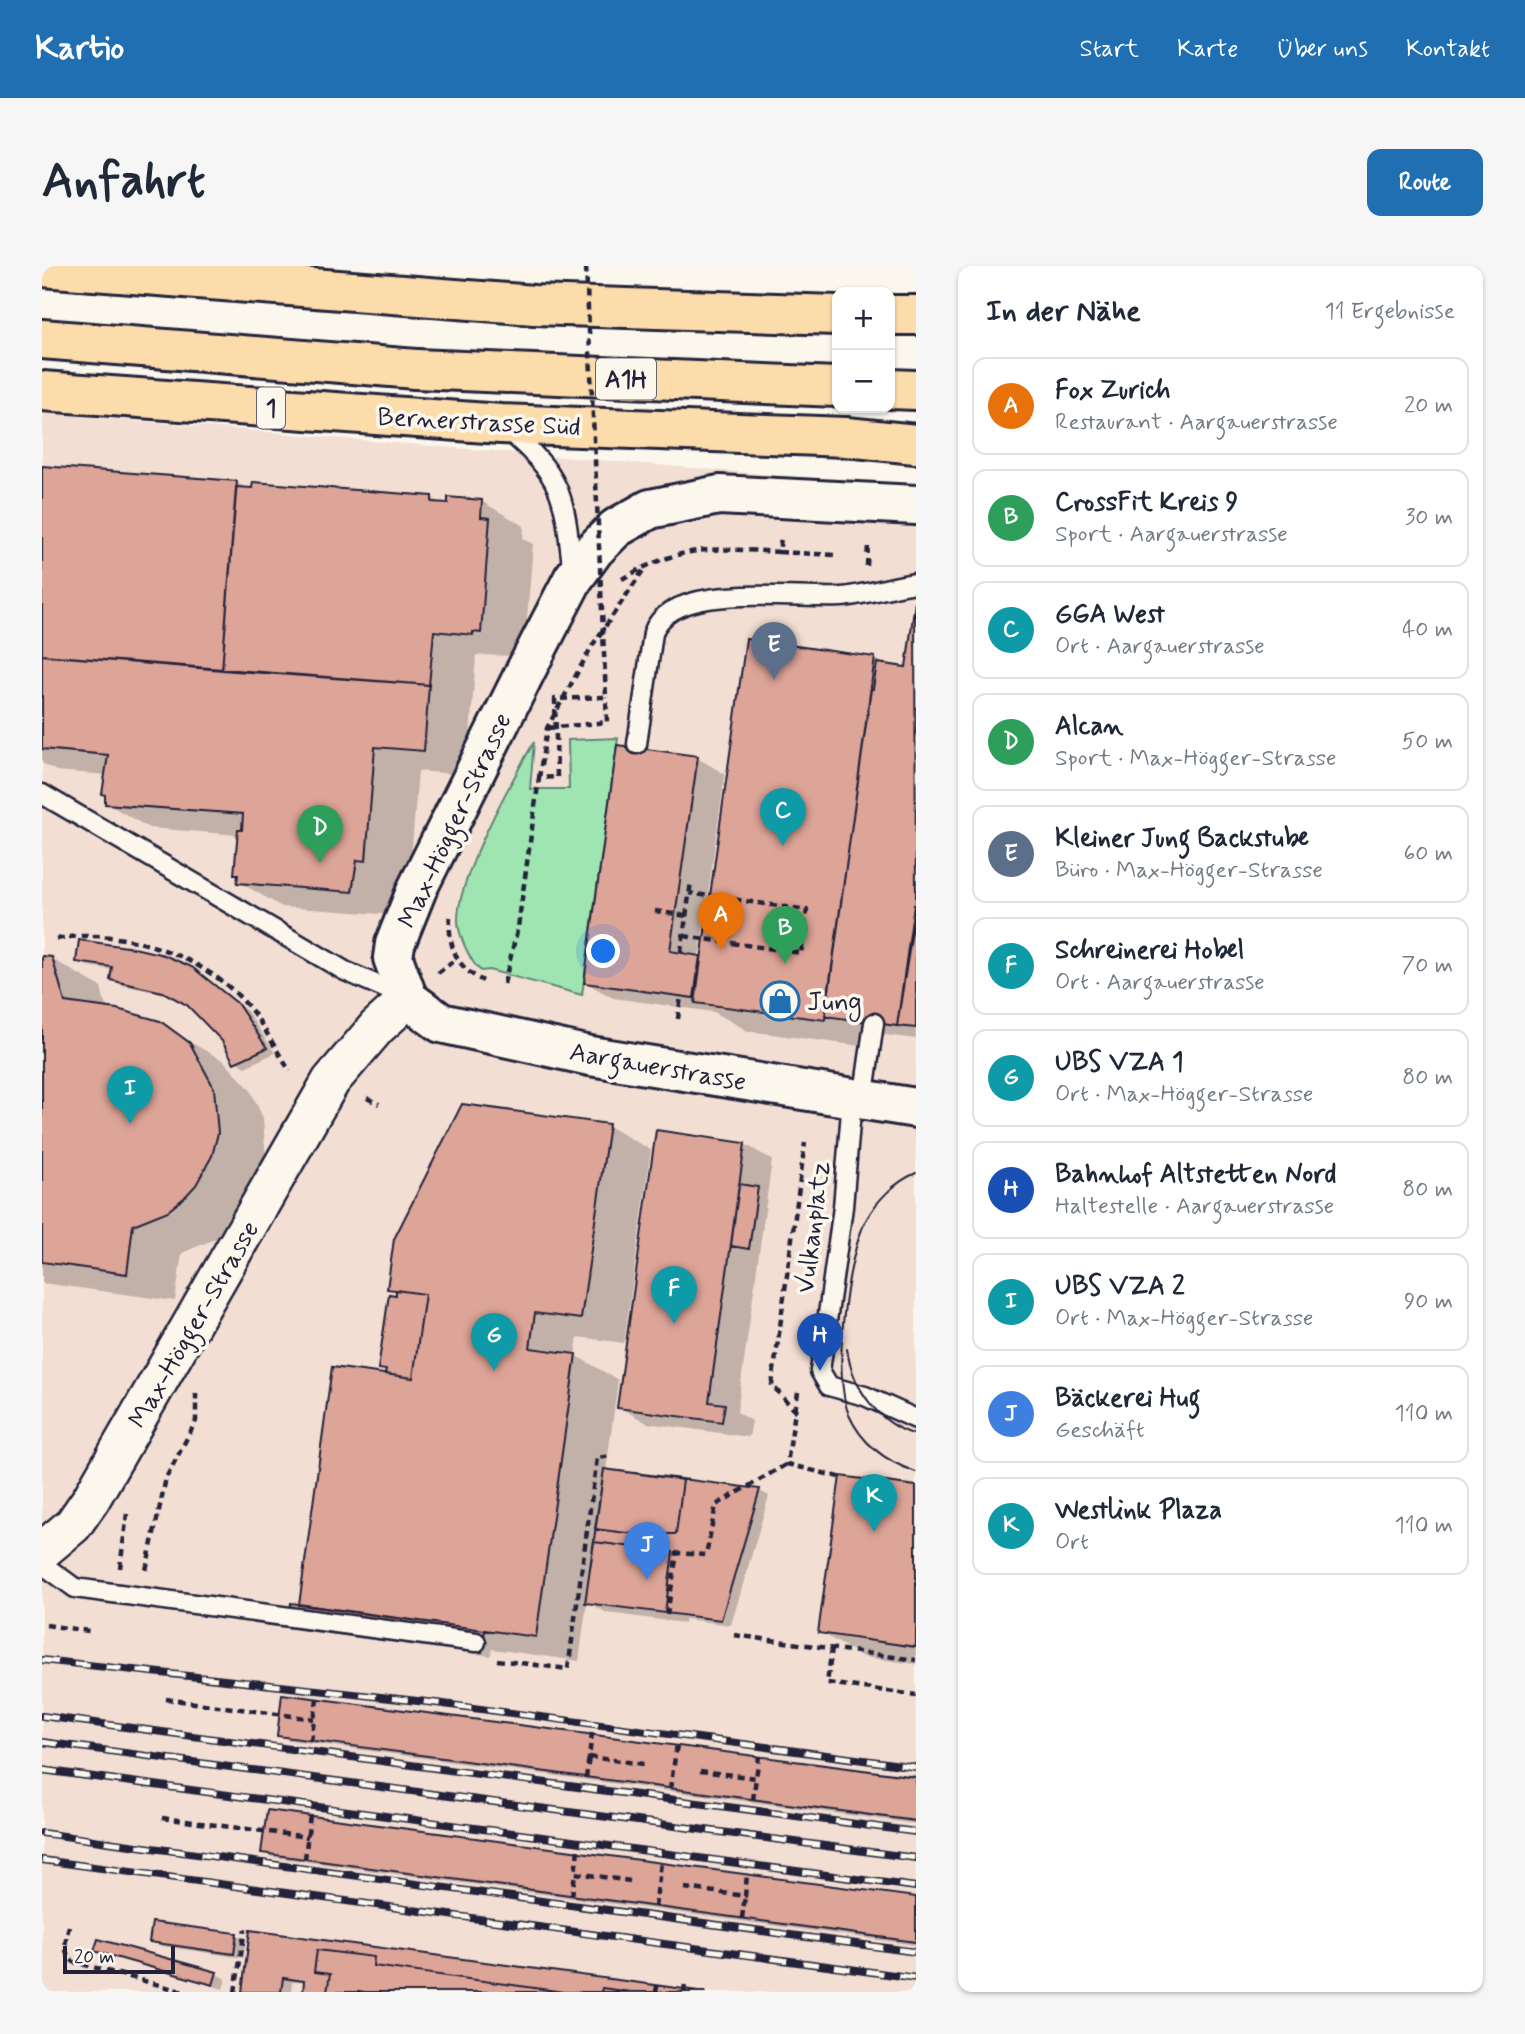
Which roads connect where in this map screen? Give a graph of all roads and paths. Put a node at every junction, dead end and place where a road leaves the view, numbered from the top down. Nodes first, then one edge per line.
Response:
1 (586, 266) edge
2 (42, 267) edge
3 (832, 315) edge
4 (895, 315) edge
5 (916, 315) edge
6 (42, 339) edge
7 (832, 387) edge
8 (895, 389) edge
9 (916, 390) edge
10 (42, 391) edge
11 (501, 424) junction
12 (916, 444) edge
13 (916, 505) edge
14 (781, 538) dead end
15 (868, 543) dead end
16 (779, 552) junction
17 (834, 555) dead end
18 (867, 556) dead end
19 (645, 566) junction
20 (573, 579) junction
21 (916, 583) edge
22 (612, 585) dead end
23 (606, 697) junction
24 (547, 728) junction
25 (637, 744) dead end
26 (539, 778) junction
27 (42, 793) edge
28 (691, 882) dead end
29 (690, 893) junction
30 (655, 911) dead end
31 (687, 916) junction
32 (684, 936) junction
33 (57, 939) dead end
34 (681, 953) dead end
35 (504, 984) dead end
36 (681, 996) dead end
37 (408, 999) junction
38 (678, 1019) dead end
39 (874, 1023) dead end
40 (290, 1071) dead end
41 (858, 1100) junction
42 (916, 1108) edge
43 (805, 1143) dead end
44 (196, 1385) dead end
45 (799, 1386) dead end
46 (796, 1412) junction
47 (916, 1419) edge
48 (787, 1464) junction
49 (839, 1477) dead end
50 (127, 1510) dead end
51 (45, 1554) edge
52 (120, 1569) dead end
53 (144, 1597) junction
54 (667, 1615) dead end
55 (46, 1625) dead end
56 (89, 1631) dead end
57 (734, 1635) dead end
58 (476, 1642) dead end
59 (832, 1648) junction
60 (916, 1660) edge
61 (916, 1695) edge
62 (166, 1699) dead end
63 (317, 1699) dead end
64 (314, 1719) junction
65 (592, 1733) dead end
66 (311, 1741) dead end
67 (677, 1745) dead end
68 (759, 1756) dead end
69 (589, 1757) junction
70 (644, 1764) dead end
71 (700, 1771) dead end
72 (586, 1778) dead end
73 (756, 1778) junction
74 (670, 1789) dead end
75 (753, 1800) dead end
76 (310, 1815) dead end
77 (162, 1818) dead end
78 (308, 1838) junction
79 (578, 1850) dead end
80 (305, 1859) dead end
81 (661, 1863) dead end
82 (575, 1873) junction
83 (747, 1875) dead end
84 (630, 1881) dead end
85 (685, 1888) dead end
86 (572, 1896) dead end
87 (745, 1896) junction
88 (655, 1907) dead end
89 (742, 1919) dead end
90 (69, 1926) dead end
91 (245, 1928) dead end
92 (658, 1981) dead end
93 (685, 1984) dead end
94 (185, 1992) edge
95 (235, 1992) edge
96 (656, 1992) edge
97 (684, 1992) edge

1 - 23 path, bridge
2 - 3 main road
4 - 5 main road
6 - 7 main road, A1H
8 - 9 main road
10 - 11 main road, Bernerstrasse Süd / 1
11 - 12 main road, Bernerstrasse Süd / 1
11 - 20 lane
13 - 20 main road, Max-Högger-Strasse
14 - 16 path
15 - 18 path
16 - 17 path
16 - 19 path
19 - 22 path
19 - 24 path
20 - 37 main road, Max-Högger-Strasse
21 - 25 lane
23 - 24 path
23 - 26 path, bridge
24 - 26 path
26 - 35 path
27 - 37 lane
28 - 29 path
29 - 31 path
29 - 32 path
30 - 31 path
31 - 32 path
32 - 34 path
33 - 40 path
36 - 38 path
37 - 41 main road, Aargauerstrasse
37 - 51 street, Max-Högger-Strasse
39 - 41 lane, Vulkanplatz
41 - 42 main road, Aargauerstrasse
41 - 47 lane, Vulkanplatz
43 - 46 path
44 - 53 path
45 - 46 path
46 - 48 path
48 - 49 path
48 - 54 path
50 - 52 path
51 - 53 lane
53 - 58 lane
55 - 56 path
57 - 59 path
59 - 60 path
59 - 61 path
62 - 64 path
63 - 64 path
64 - 66 path
65 - 69 path
67 - 74 path
68 - 73 path
69 - 70 path
69 - 72 path
71 - 73 path
73 - 75 path
76 - 78 path
77 - 78 path
78 - 80 path
79 - 82 path
81 - 88 path
82 - 84 path
82 - 86 path
83 - 87 path
85 - 87 path
87 - 89 path
90 - 94 path
91 - 95 path
92 - 96 path
93 - 97 path

